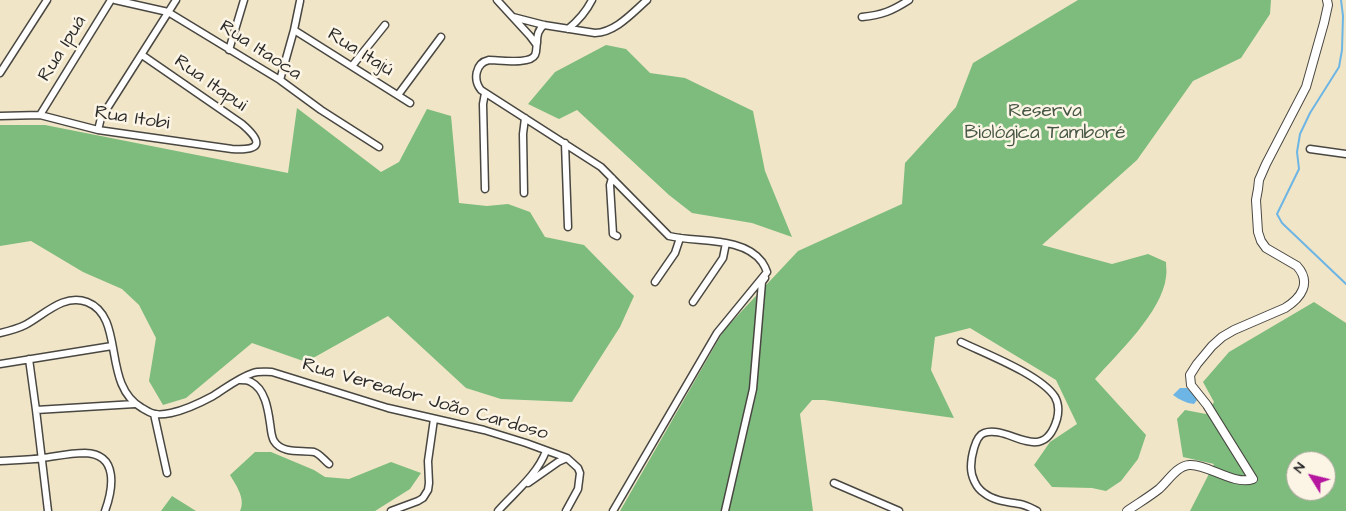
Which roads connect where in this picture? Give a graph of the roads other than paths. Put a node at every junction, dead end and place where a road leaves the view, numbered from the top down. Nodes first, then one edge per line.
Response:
1 (47, 0) edge
2 (111, 0) edge
3 (116, 0) edge
4 (176, 0) edge
5 (244, 0) edge
6 (497, 0) edge
7 (592, 0) edge
8 (647, 0) edge
9 (909, 0) edge
10 (1327, 0) edge
11 (300, 1) edge
12 (168, 12) junction
13 (513, 17) junction
14 (862, 17) dead end
15 (544, 25) junction
16 (384, 26) dead end
17 (568, 29) junction
18 (294, 30) junction
19 (441, 37) dead end
20 (536, 44) junction
21 (229, 50) junction
22 (142, 55) junction
23 (352, 66) junction
24 (0, 73) edge
25 (280, 80) junction
26 (485, 93) junction
27 (398, 95) junction
28 (410, 103) dead end
29 (40, 114) junction
30 (0, 116) edge
31 (525, 118) junction
32 (98, 130) junction
33 (256, 143) joint
34 (565, 143) junction
35 (379, 147) dead end
36 (1310, 150) dead end
37 (1346, 154) edge
38 (612, 178) junction
39 (485, 190) dead end
40 (624, 191) junction
41 (524, 193) dead end
42 (611, 199) junction
43 (568, 227) dead end
44 (617, 236) dead end
45 (680, 238) junction
46 (726, 243) junction
47 (767, 272) junction
48 (655, 282) dead end
49 (693, 302) dead end
50 (0, 333) edge
51 (961, 342) dead end
52 (112, 346) junction
53 (29, 359) junction
54 (0, 364) edge
55 (238, 379) junction
56 (135, 404) junction
57 (36, 410) junction
58 (154, 414) junction
59 (434, 419) junction
60 (546, 451) junction
61 (42, 458) junction
62 (566, 458) junction
63 (0, 461) edge
64 (329, 464) dead end
65 (168, 474) dead end
66 (834, 483) dead end
67 (520, 488) junction
68 (48, 511) edge
69 (105, 511) edge
70 (391, 511) edge
71 (498, 511) edge
72 (566, 511) edge
73 (613, 511) edge
74 (725, 511) edge
75 (900, 511) edge
76 (1037, 511) edge
77 (1127, 511) edge

1 - 24 street
2 - 29 street, Rua Ipuá
3 - 12 street, Rua Itaoca
4 - 12 street
5 - 21 street
6 - 13 street
7 - 17 street
8 - 17 street
9 - 14 street
10 - 77 street
11 - 18 street
12 - 21 street, Rua Itaoca
12 - 22 street
13 - 15 street
13 - 20 street
15 - 17 street
15 - 20 street
16 - 23 street
18 - 23 street, Rua Itajú
18 - 25 street
19 - 27 street
20 - 26 street
21 - 25 street, Rua Itaoca
22 - 32 street
22 - 33 street, Rua Itapui
23 - 27 street, Rua Itajú
25 - 35 street, Rua Itaoca
26 - 31 street
26 - 39 street
27 - 28 street, Rua Itajú
29 - 30 street, Rua Itobi
29 - 32 street, Rua Itobi
31 - 34 street
31 - 41 street
32 - 33 street, Rua Itobi
34 - 38 street
34 - 43 street
36 - 37 street
38 - 40 street
38 - 42 street
40 - 42 street
40 - 45 street
42 - 44 street
45 - 46 street
45 - 48 street
46 - 47 street
46 - 49 street
47 - 73 street
47 - 74 street
50 - 52 street
51 - 76 street
52 - 53 street
52 - 56 street
53 - 54 street
53 - 57 street
55 - 58 street, Rua Vereador João Cardoso
55 - 59 street, Rua Vereador João Cardoso
55 - 64 street
56 - 57 street
56 - 58 street
57 - 61 street
58 - 65 street
59 - 60 street, Rua Vereador João Cardoso
59 - 70 street
60 - 62 street, Rua Vereador João Cardoso
60 - 67 street
61 - 63 street
61 - 68 street
61 - 69 street
62 - 67 street
62 - 72 street, Rua Vereador João Cardoso
66 - 75 street
67 - 71 street

